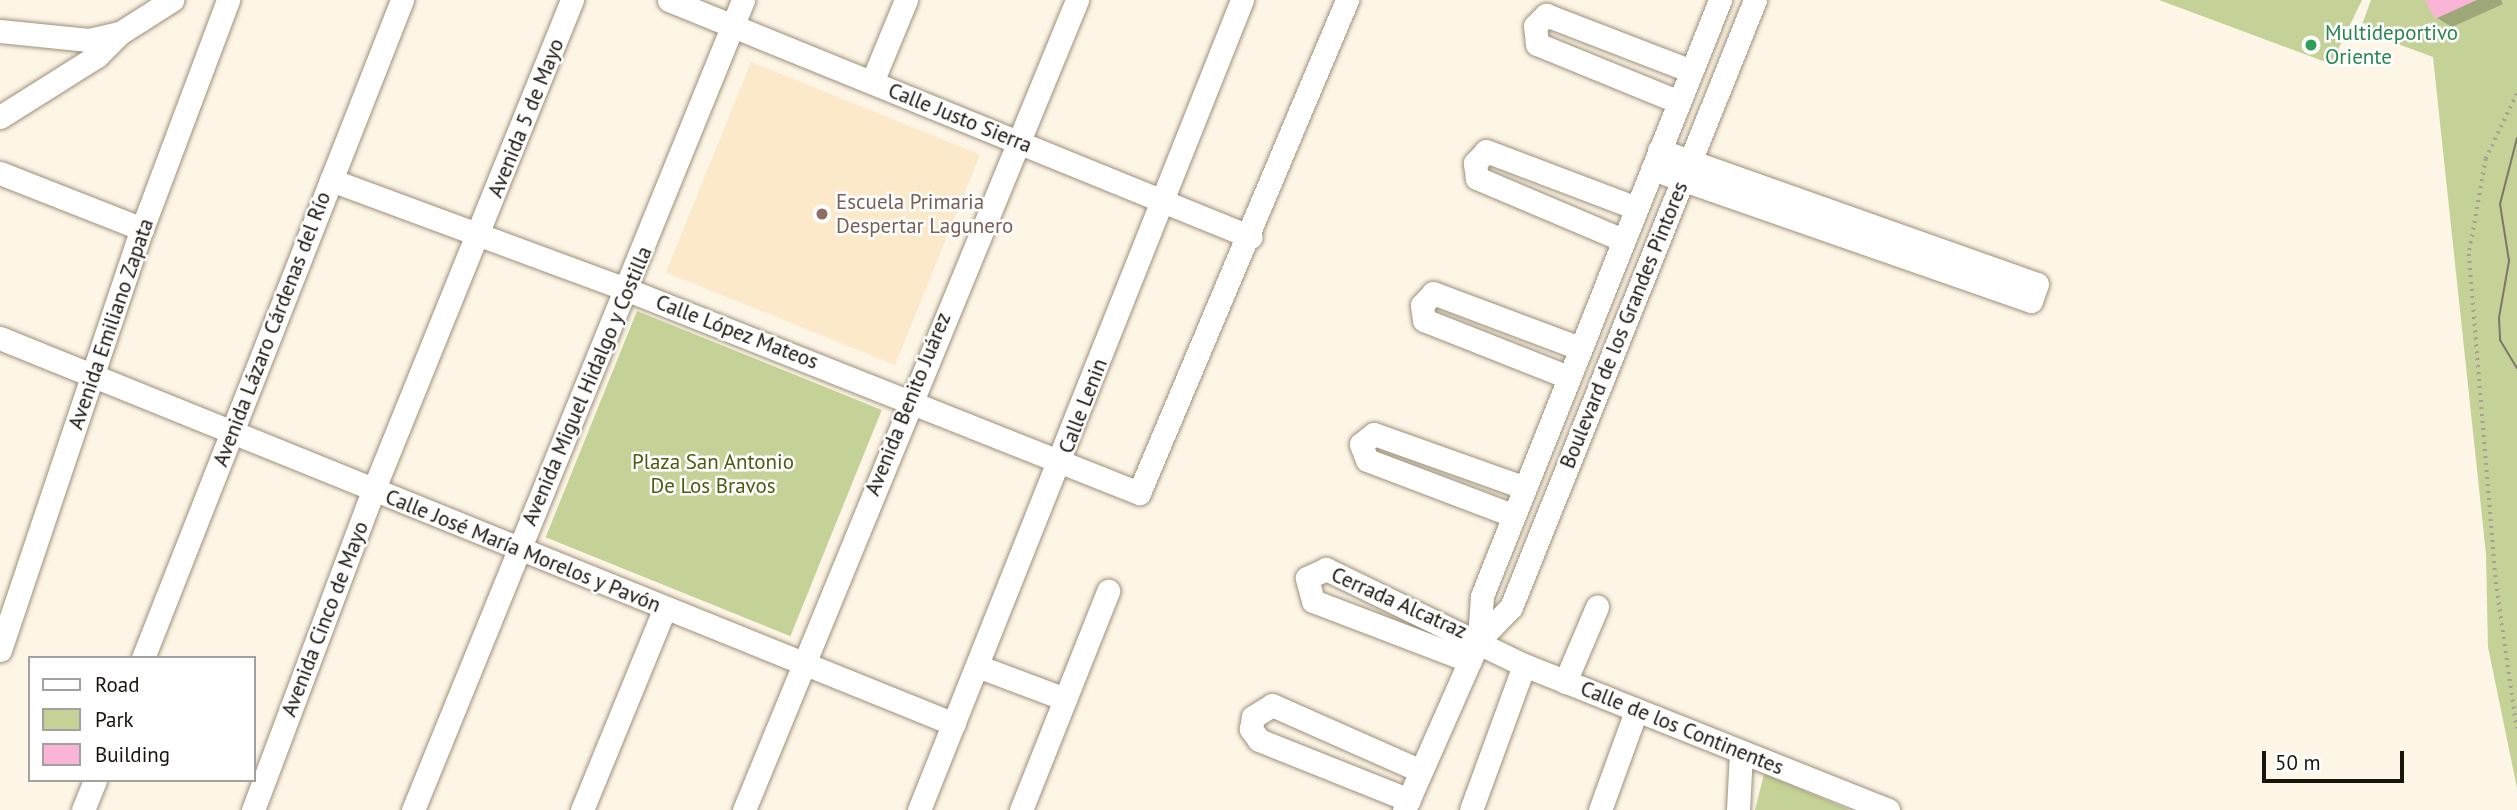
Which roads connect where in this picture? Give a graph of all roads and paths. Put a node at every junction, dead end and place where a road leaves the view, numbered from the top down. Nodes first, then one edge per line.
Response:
1 (172, 0) edge
2 (228, 0) edge
3 (402, 0) edge
4 (572, 0) edge
5 (669, 0) edge
6 (743, 0) edge
7 (906, 0) edge
8 (1077, 0) edge
9 (1242, 0) edge
10 (1347, 0) edge
11 (1720, 0) edge
12 (1755, 0) edge
13 (733, 26) junction
14 (0, 31) edge
15 (120, 33) junction
16 (1691, 71) junction
17 (872, 82) junction
18 (2517, 94) edge
19 (1679, 102) junction
20 (0, 117) edge
21 (1018, 142) junction
22 (1656, 159) junction
23 (1686, 171) junction
24 (0, 173) edge
25 (331, 180) junction
26 (1163, 201) junction
27 (1628, 205) junction
28 (142, 229) junction
29 (479, 235) junction
30 (1615, 236) junction
31 (1251, 237) junction
32 (628, 289) junction
33 (0, 338) edge
34 (1579, 348) junction
35 (1568, 377) junction
36 (91, 378) junction
37 (909, 400) junction
38 (231, 434) junction
39 (1061, 462) junction
40 (1523, 487) junction
41 (373, 491) junction
42 (1513, 515) junction
43 (519, 550) junction
44 (1108, 591) dead end
45 (1597, 607) dead end
46 (665, 608) junction
47 (0, 650) edge
48 (1474, 650) junction
49 (144, 656) edge
50 (802, 664) junction
51 (1524, 665) junction
52 (977, 666) junction
53 (1565, 682) junction
54 (1065, 699) junction
55 (1636, 711) junction
56 (954, 724) junction
57 (2517, 729) edge
58 (1741, 752) junction
59 (1421, 771) junction
60 (94, 782) edge
61 (1406, 805) edge
62 (83, 810) edge
63 (253, 810) edge
64 (413, 810) edge
65 (582, 810) edge
66 (744, 810) edge
67 (919, 810) edge
68 (1021, 810) edge
69 (1471, 810) edge
70 (1600, 810) edge
71 (1738, 810) edge
72 (1888, 810) edge

1 - 15 street
2 - 28 street, Avenida Emiliano Zapata
3 - 25 street, Avenida Lázaro Cárdenas del Río
4 - 29 street, Avenida 5 de Mayo
5 - 13 street, Calle Justo Sierra
6 - 13 street, Avenida Miguel Hidalgo y Costilla
7 - 17 street
8 - 21 street, Avenida Benito Juárez
9 - 26 street, Calle Lenin
10 - 31 street
11 - 16 street, Boulevard de los Grandes Pintores
12 - 23 street, Boulevard de los Grandes Pintores
13 - 17 street, Calle Justo Sierra
13 - 32 street, Avenida Miguel Hidalgo y Costilla
14 - 15 street
15 - 20 street
16 - 19 street, Boulevard de los Grandes Pintores
16 - 19 street
17 - 21 street, Calle Justo Sierra
18 - 57 path
19 - 22 street, Boulevard de los Grandes Pintores
21 - 26 street, Calle Justo Sierra
21 - 37 street, Avenida Benito Juárez
22 - 23 street
22 - 27 street, Boulevard de los Grandes Pintores
23 - 23 street
23 - 48 street, Boulevard de los Grandes Pintores
24 - 28 street
25 - 29 street, Calle López Mateos
25 - 38 street, Avenida Lázaro Cárdenas del Río
26 - 31 street, Calle Justo Sierra
26 - 39 street, Calle Lenin
27 - 30 street, Boulevard de los Grandes Pintores
27 - 30 street
28 - 36 street, Avenida Emiliano Zapata
29 - 32 street, Calle López Mateos
29 - 41 street, Avenida Cinco de Mayo
30 - 34 street, Boulevard de los Grandes Pintores
31 - 39 street, Calle López Mateos
32 - 37 street, Calle López Mateos
32 - 43 street, Avenida Miguel Hidalgo y Costilla
33 - 36 street, Calle José María Morelos y Pavón
34 - 35 street, Boulevard de los Grandes Pintores
34 - 35 street
35 - 40 street, Boulevard de los Grandes Pintores
36 - 38 street, Calle José María Morelos y Pavón
36 - 47 street, Avenida Emiliano Zapata
37 - 39 street, Calle López Mateos
37 - 50 street, Avenida Benito Juárez
38 - 41 street, Calle José María Morelos y Pavón
38 - 49 street, Avenida Lázaro Cárdenas del Río
39 - 52 street, Calle Lenin
40 - 42 street, Boulevard de los Grandes Pintores
40 - 42 street
41 - 43 street, Calle José María Morelos y Pavón
41 - 63 street, Avenida Cinco de Mayo
42 - 48 street, Boulevard de los Grandes Pintores
43 - 46 street, Calle José María Morelos y Pavón
43 - 64 street, Avenida Miguel Hidalgo y Costilla
44 - 54 street
45 - 53 street
46 - 50 street, Calle José María Morelos y Pavón
46 - 65 street
48 - 48 street, Cerrada Alcatraz
48 - 51 street, Calle de los Continentes
48 - 59 street, Boulevard de los Grandes Pintores
50 - 56 street, Calle José María Morelos y Pavón
50 - 66 street, Avenida Benito Juárez
51 - 53 street, Calle de los Continentes
51 - 69 street
52 - 54 street
52 - 56 street, Calle Lenin
53 - 55 street, Calle de los Continentes
54 - 68 street
55 - 58 street, Calle de los Continentes
55 - 70 street
56 - 67 street, Calle Lenin
58 - 71 street
58 - 72 street, Calle de los Continentes
59 - 61 street, Boulevard de los Grandes Pintores
59 - 61 street
60 - 62 street

